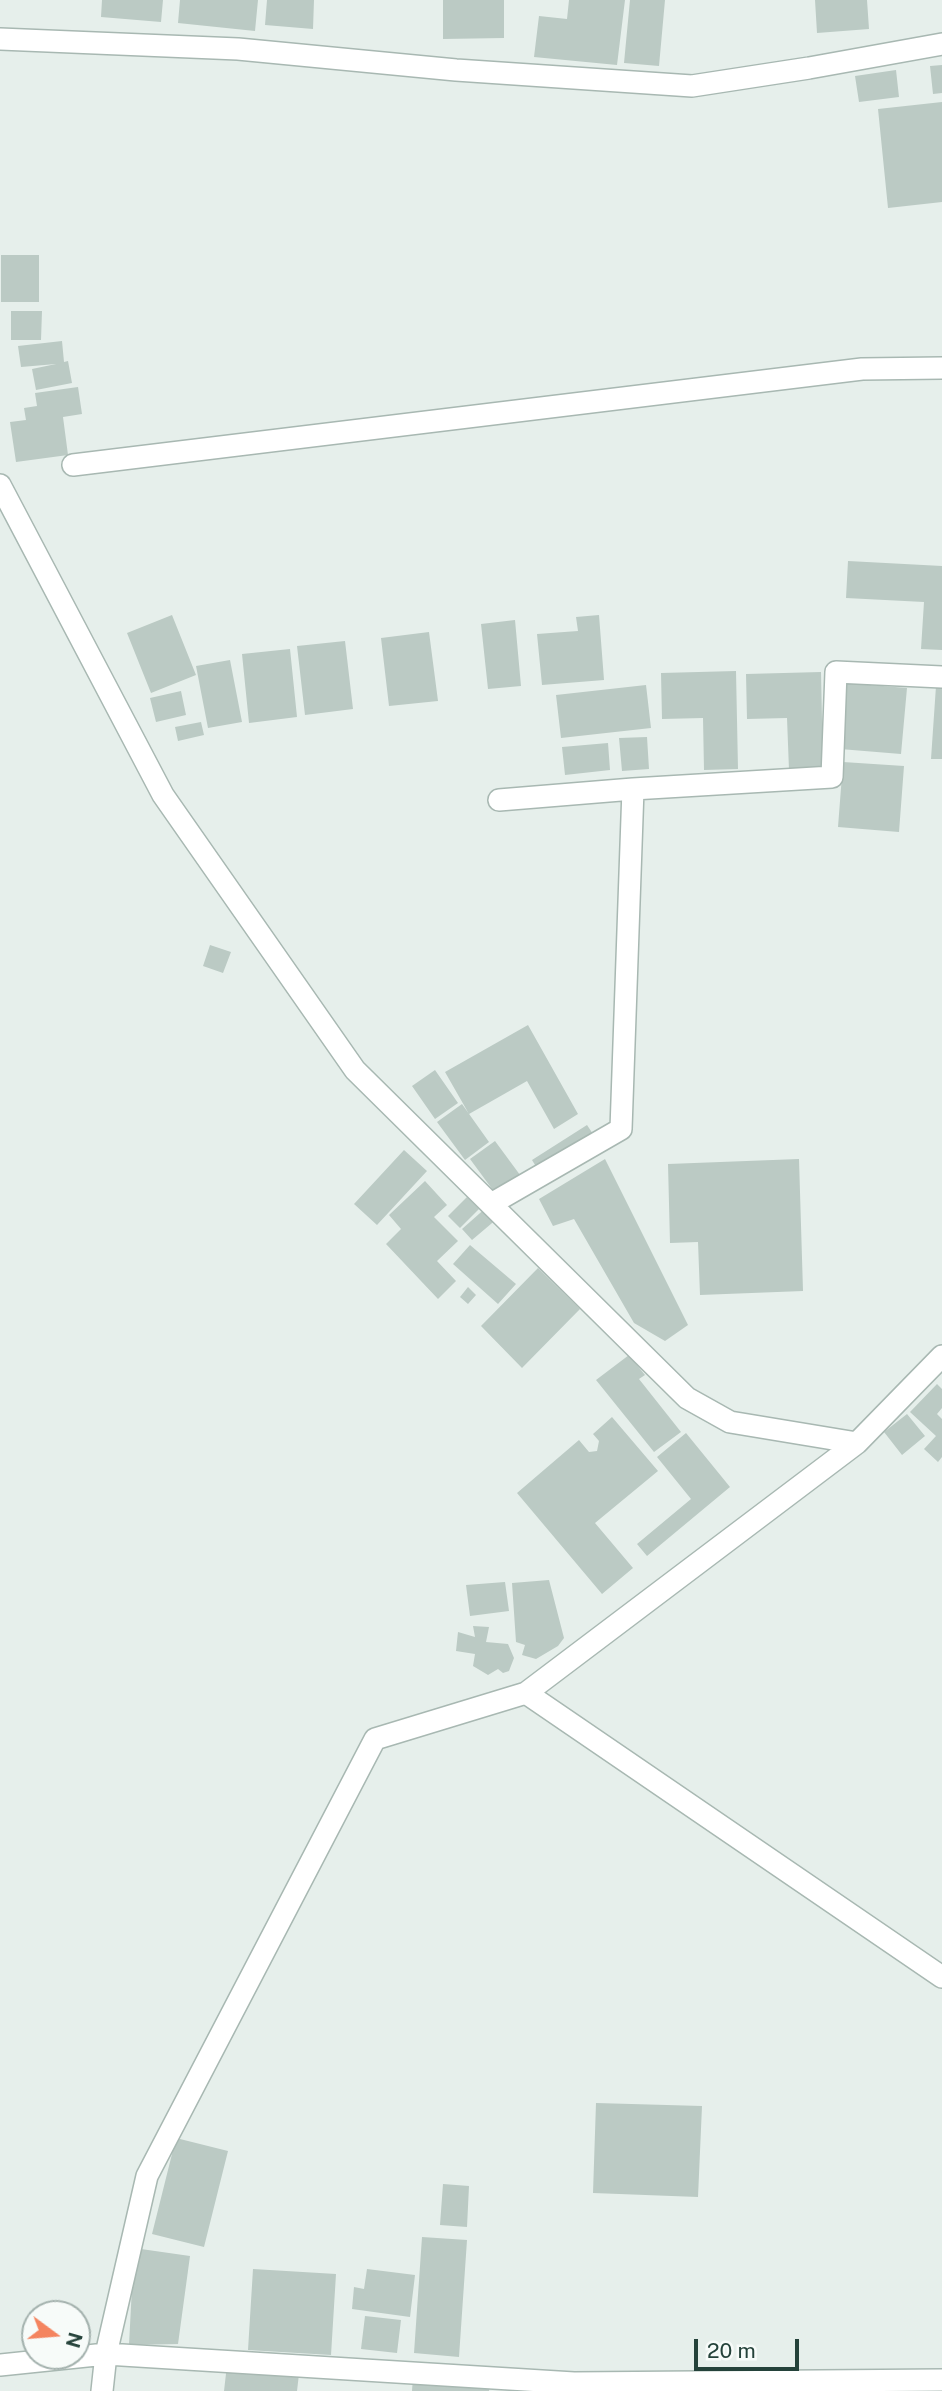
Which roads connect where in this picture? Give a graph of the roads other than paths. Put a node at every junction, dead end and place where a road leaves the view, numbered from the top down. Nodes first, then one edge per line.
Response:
1 (0, 39) edge
2 (942, 44) edge
3 (942, 368) edge
4 (73, 465) dead end
5 (0, 485) edge
6 (942, 677) edge
7 (633, 789) junction
8 (499, 800) dead end
9 (491, 1204) junction
10 (942, 1356) edge
11 (857, 1443) junction
12 (526, 1693) junction
13 (942, 1977) edge
14 (106, 2354) junction
15 (0, 2365) edge
16 (942, 2380) edge
17 (102, 2391) edge

1 - 2 street
3 - 4 street
5 - 9 street
6 - 7 street
7 - 8 street
7 - 9 street
9 - 11 street
10 - 11 street
11 - 12 street
12 - 13 street
12 - 14 street
14 - 15 street
14 - 16 street
14 - 17 street

